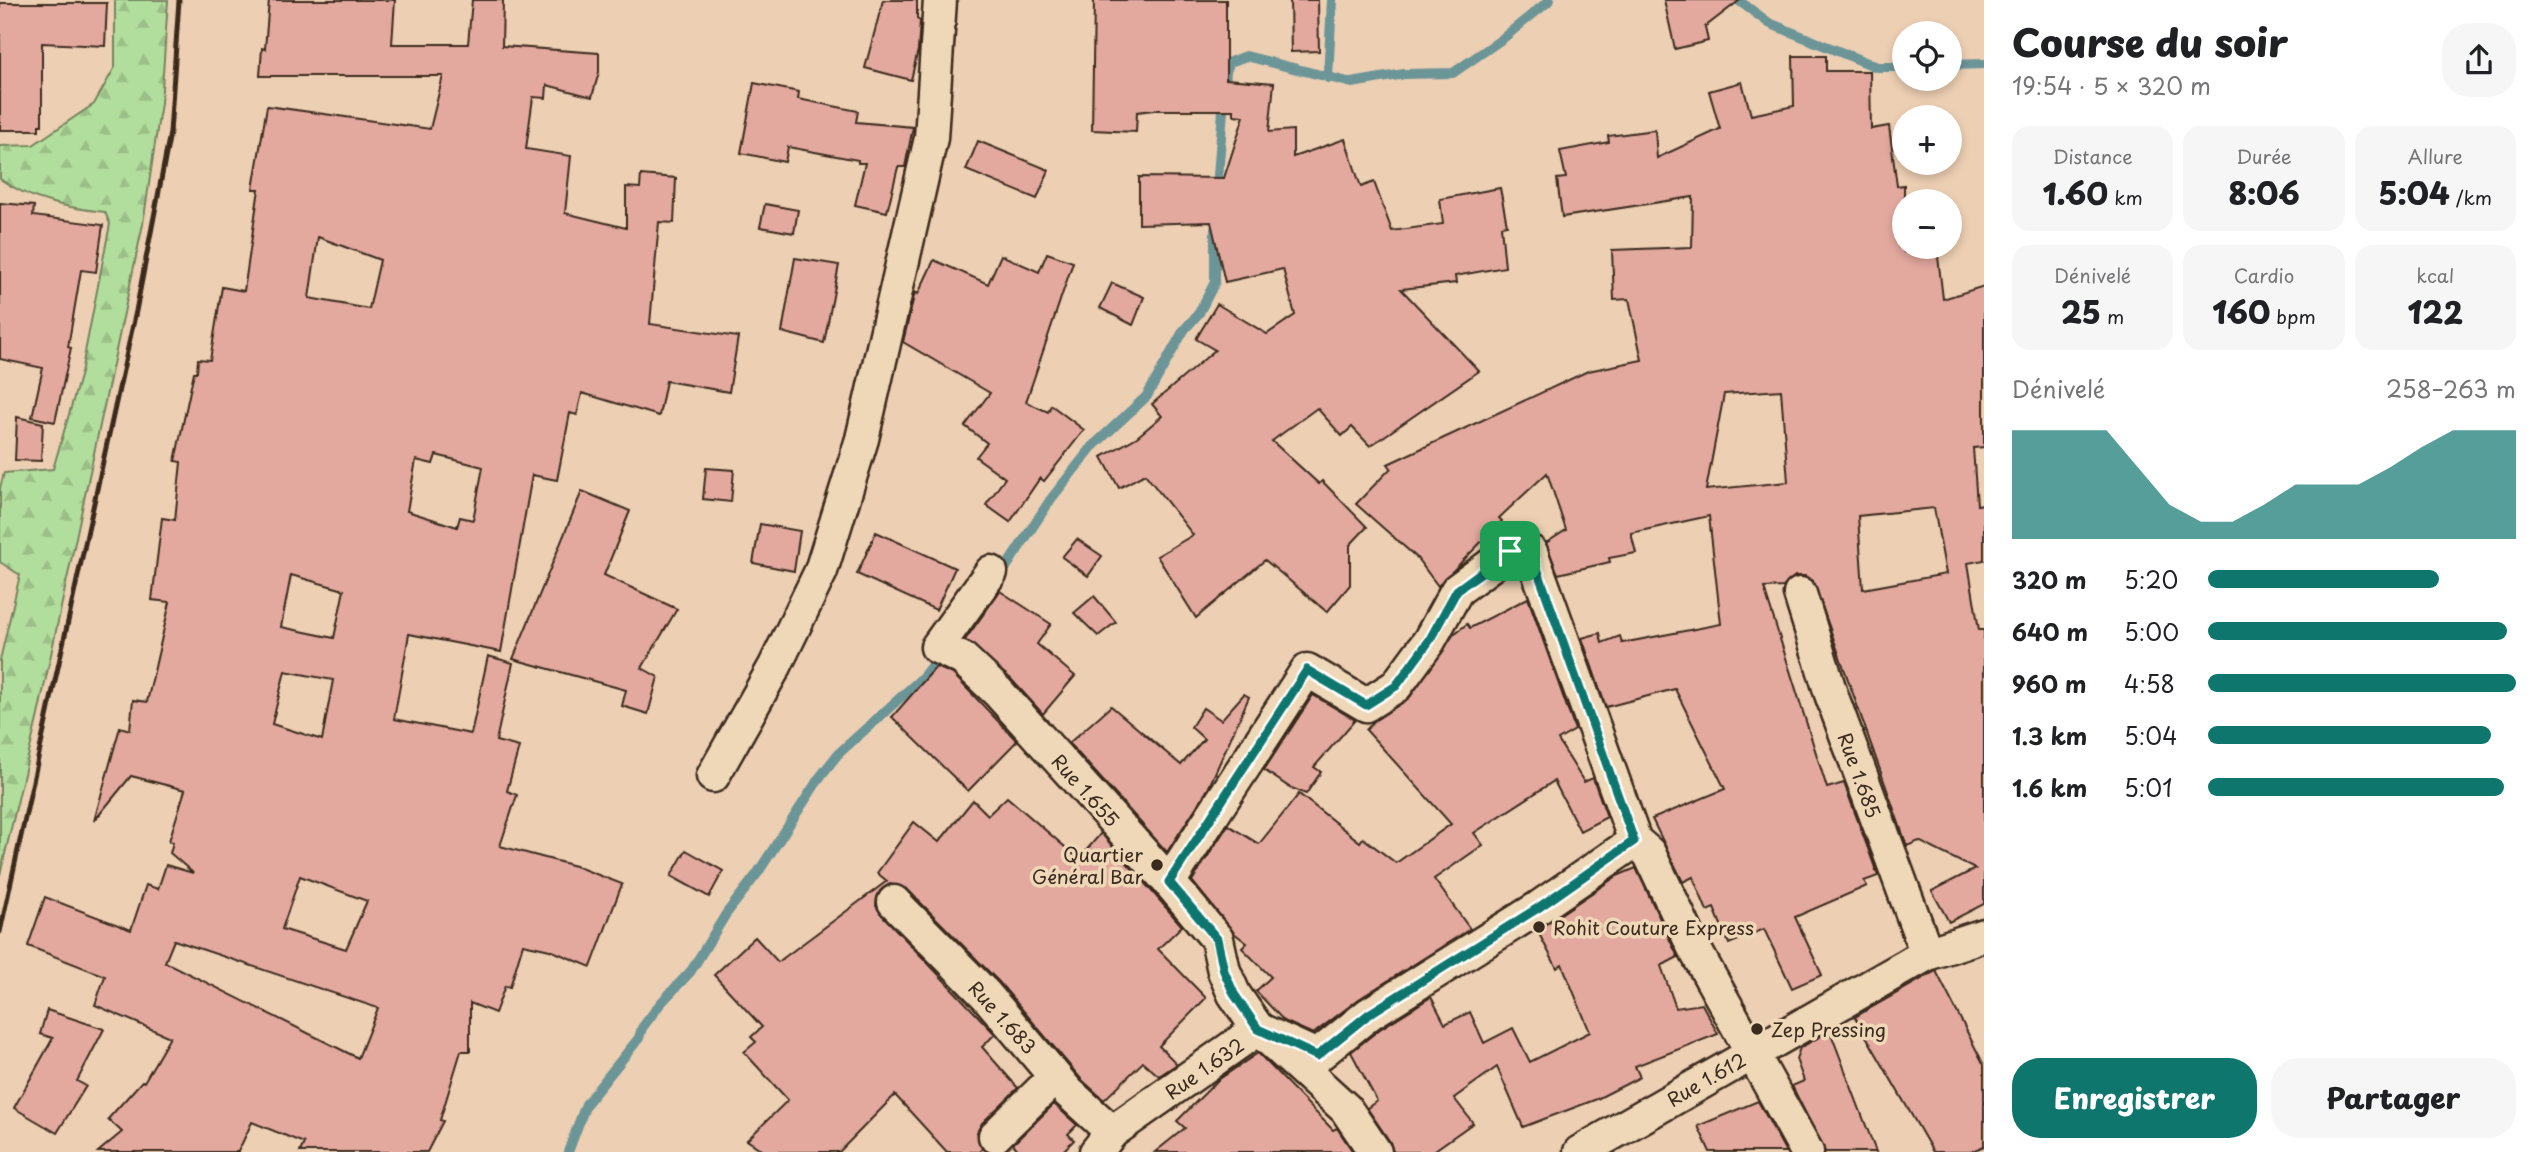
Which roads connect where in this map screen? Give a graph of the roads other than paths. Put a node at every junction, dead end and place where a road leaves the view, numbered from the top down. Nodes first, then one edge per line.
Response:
1 (940, 0) edge
2 (991, 572) dead end
3 (1800, 594) dead end
4 (713, 776) dead end
5 (1634, 841) junction
6 (1169, 882) junction
7 (894, 902) dead end
8 (1984, 935) edge
9 (1927, 954) junction
10 (1258, 1029) junction
11 (1752, 1053) junction
12 (1055, 1077) junction
13 (995, 1136) dead end
14 (1104, 1142) edge
15 (1375, 1152) edge
16 (1580, 1152) edge
17 (1807, 1152) edge

1 - 4 street
2 - 6 street, Rue 1.655
3 - 9 street, Rue 1.685
5 - 6 street
5 - 10 street, Rue 1.632
5 - 11 street
6 - 10 street, Rue 1.655
7 - 12 street, Rue 1.683
8 - 9 street, Rue 1.612
9 - 11 street, Rue 1.612
10 - 14 street, Rue 1.632
10 - 15 street, Rue 1.655
11 - 16 street, Rue 1.612
11 - 17 street
12 - 13 street
12 - 14 street, Rue 1.683

